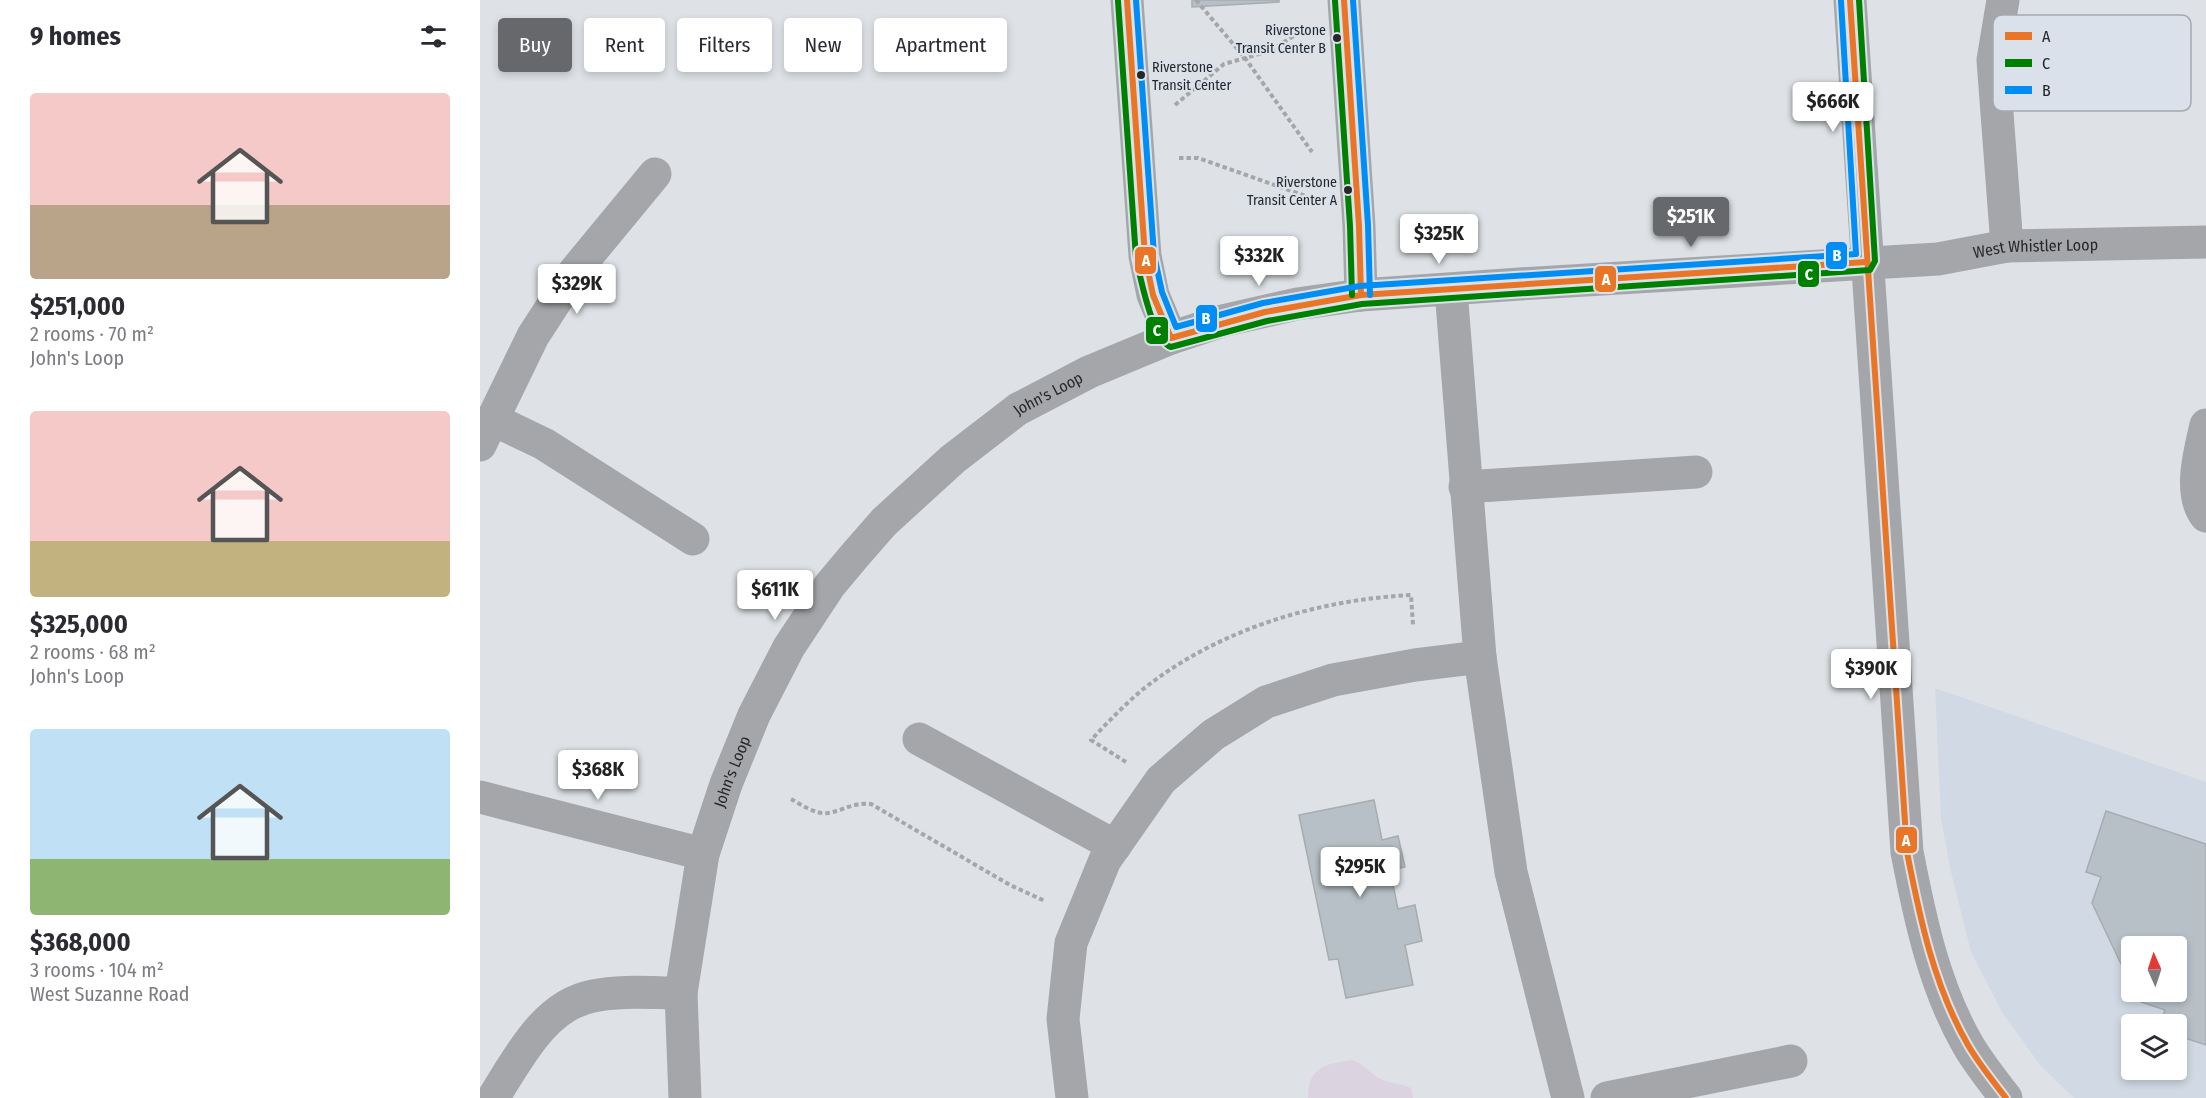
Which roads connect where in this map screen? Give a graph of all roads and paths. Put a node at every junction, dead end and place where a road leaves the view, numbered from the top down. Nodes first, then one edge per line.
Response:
1 (1127, 0) edge
2 (1196, 0) edge
3 (1344, 0) edge
4 (1850, 0) edge
5 (2003, 0) edge
6 (2000, 15) edge
7 (1308, 26) dead end
8 (1245, 58) junction
9 (1173, 108) dead end
10 (1997, 111) edge
11 (1176, 158) dead end
12 (1316, 158) dead end
13 (655, 174) dead end
14 (1319, 201) dead end
15 (2206, 242) edge
16 (2007, 246) junction
17 (1866, 262) junction
18 (1451, 290) junction
19 (1361, 295) junction
20 (1172, 338) junction
21 (2206, 425) edge
22 (486, 432) edge
23 (1696, 472) dead end
24 (1465, 487) junction
25 (2206, 516) edge
26 (693, 539) dead end
27 (1480, 657) junction
28 (1414, 665) junction
29 (919, 739) dead end
30 (1122, 772) dead end
31 (480, 797) edge
32 (791, 799) dead end
33 (1115, 846) junction
34 (703, 854) junction
35 (1049, 903) dead end
36 (681, 993) junction
37 (1791, 1061) dead end
38 (493, 1098) edge
39 (686, 1098) edge
40 (1072, 1098) edge
41 (1568, 1098) edge
42 (1607, 1098) edge
43 (2006, 1098) edge

1 - 20 street
2 - 8 path
3 - 19 street
4 - 17 street
5 - 6 street
7 - 8 path
8 - 9 path
8 - 12 path
10 - 16 street
11 - 14 path
13 - 22 street
15 - 16 street, West Whistler Loop
16 - 17 street, West Whistler Loop
17 - 18 street, John's Loop
17 - 43 street
18 - 19 street, John's Loop
18 - 24 street
19 - 20 street, John's Loop
20 - 34 street, John's Loop
21 - 25 street
22 - 26 street
23 - 24 street
24 - 27 street
27 - 28 street
27 - 41 street
28 - 30 path
28 - 33 street
29 - 33 street
31 - 34 street
32 - 35 path
33 - 40 street
34 - 36 street, John's Loop
36 - 38 street
36 - 39 street, John's Loop
37 - 42 street

